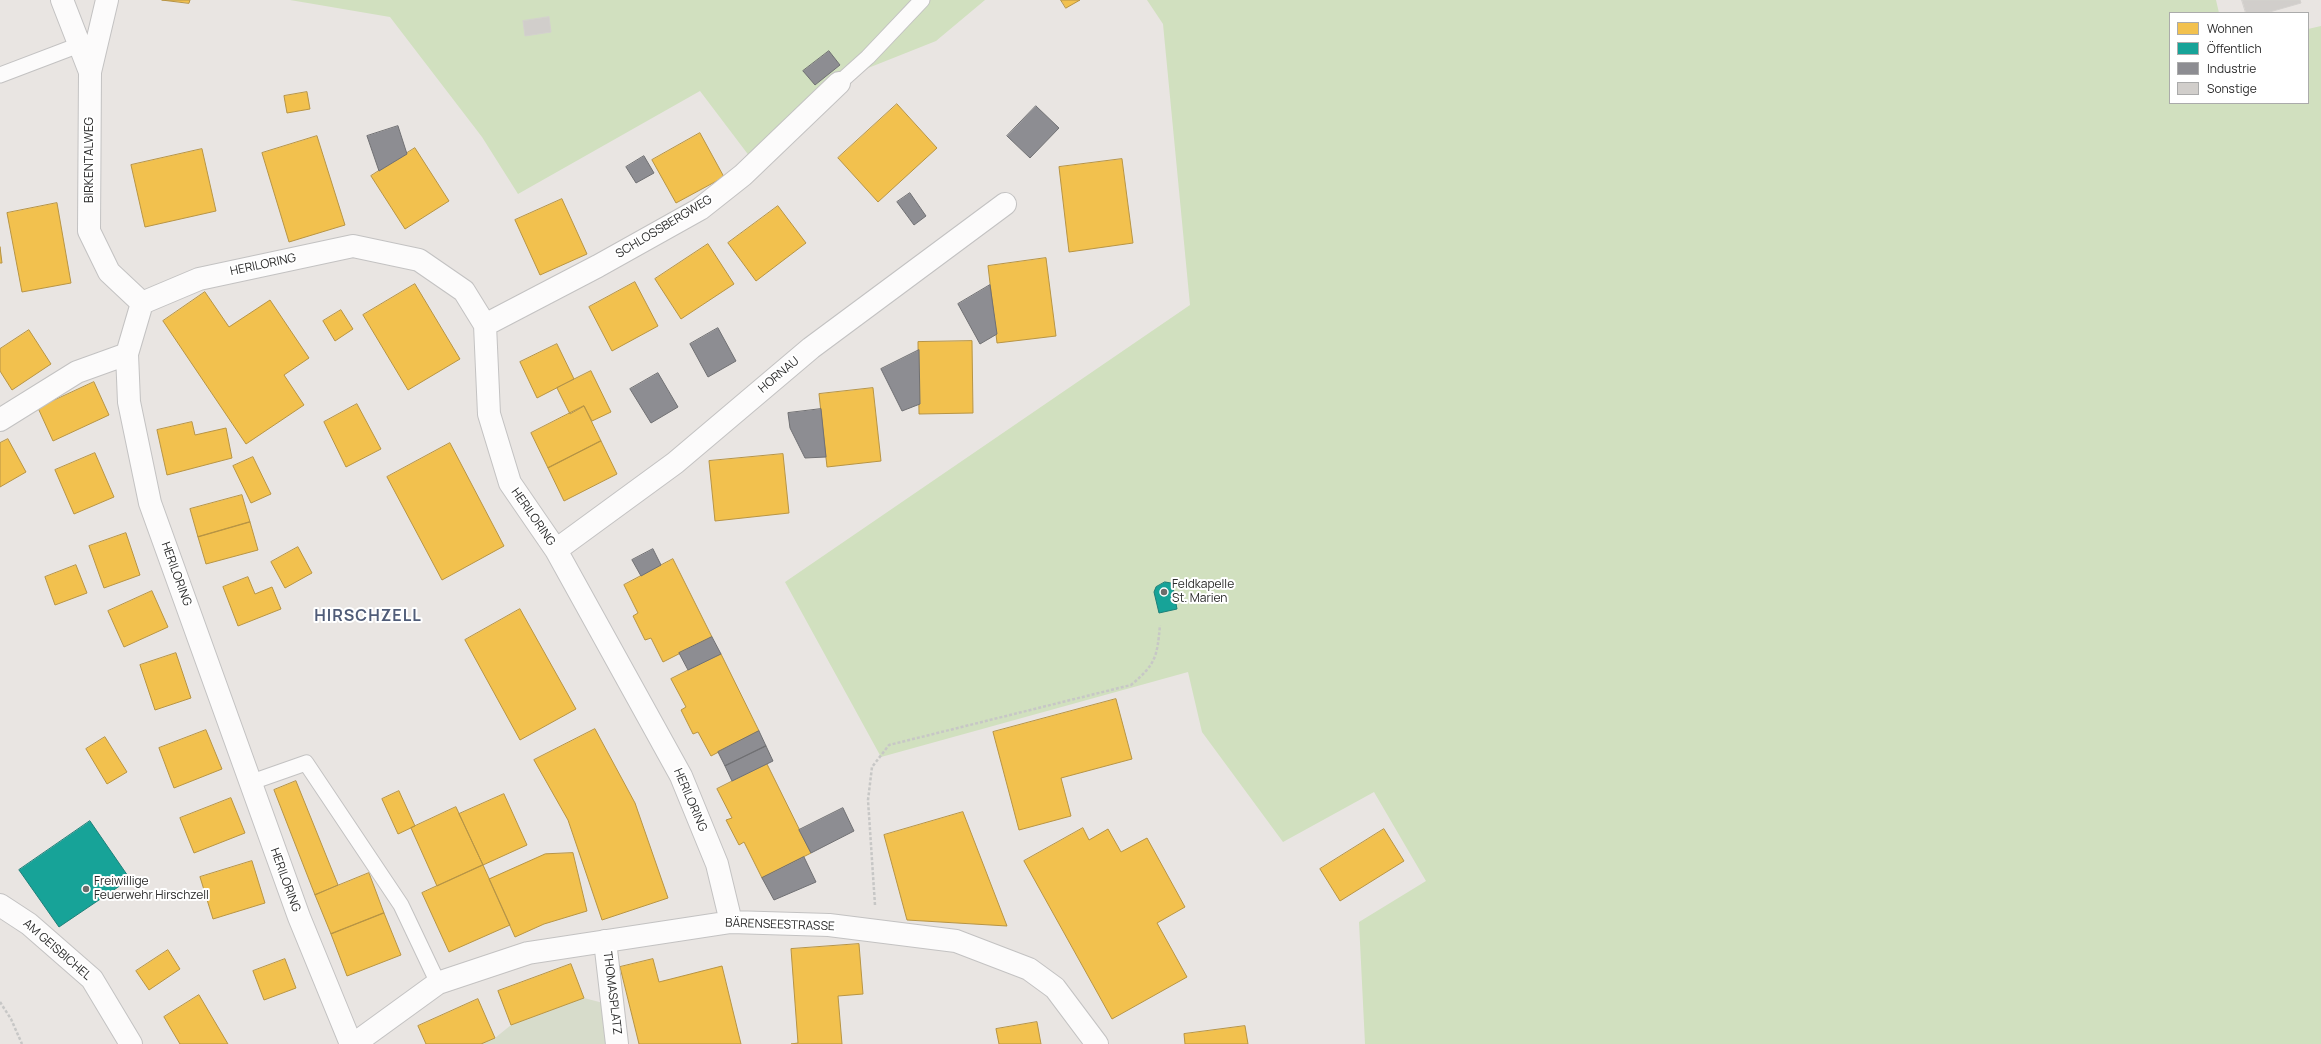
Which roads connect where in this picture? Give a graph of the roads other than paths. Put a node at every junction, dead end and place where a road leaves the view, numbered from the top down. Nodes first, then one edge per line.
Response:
1 (62, 0) edge
2 (108, 0) edge
3 (922, 0) edge
4 (79, 45) junction
5 (90, 72) junction
6 (0, 75) edge
7 (839, 83) joint
8 (1005, 204) dead end
9 (142, 303) junction
10 (485, 325) junction
11 (127, 354) junction
12 (0, 420) edge
13 (556, 550) junction
14 (249, 783) junction
15 (0, 905) edge
16 (731, 922) junction
17 (605, 941) junction
18 (438, 983) junction
19 (131, 1044) edge
20 (351, 1044) edge
21 (354, 1044) edge
22 (617, 1044) edge
23 (1096, 1044) edge

1 - 4 street
2 - 5 street, BIRKENTALWEG
3 - 7 lane
4 - 5 street
4 - 6 lane
5 - 9 street, BIRKENTALWEG
7 - 10 street, SCHLOSSBERGWEG
8 - 13 street, HORNAU
9 - 10 street, HERILORING
9 - 11 street, HERILORING
10 - 13 street, HERILORING
11 - 12 street
11 - 14 street, HERILORING
13 - 16 street, HERILORING
14 - 18 lane
14 - 20 street, HERILORING
15 - 19 street, AM GEISBICHEL
16 - 17 street, BÄRENSEESTRASSE
16 - 23 street, BÄRENSEESTRASSE
17 - 18 street, BÄRENSEESTRASSE
17 - 22 street, THOMASPLATZ
18 - 21 street, BÄRENSEESTRASSE

